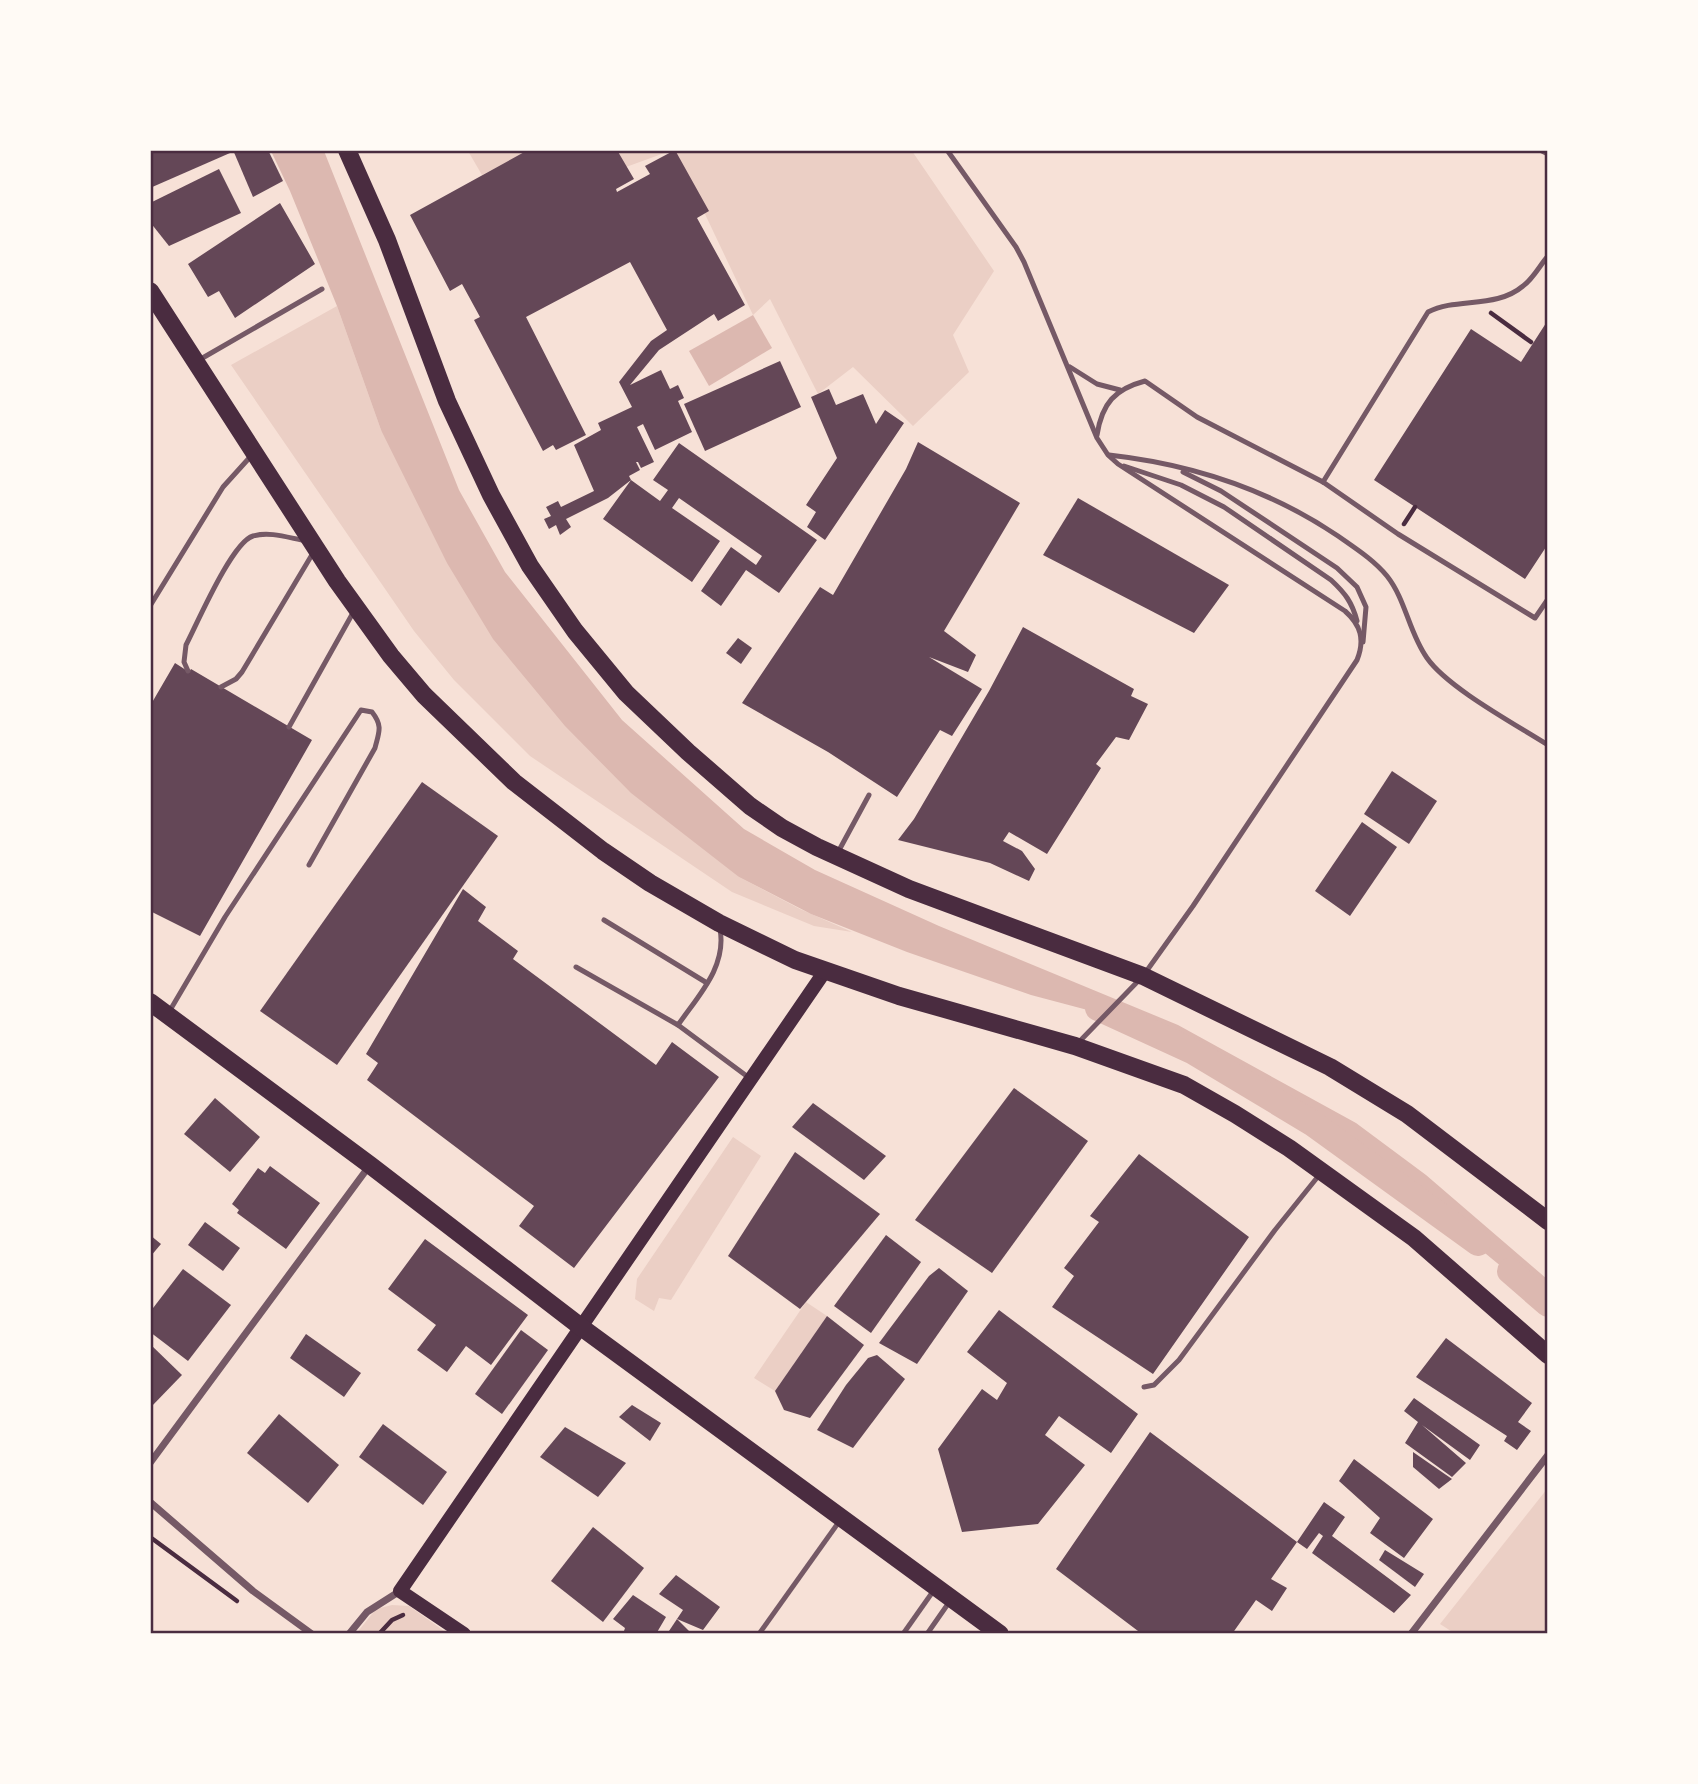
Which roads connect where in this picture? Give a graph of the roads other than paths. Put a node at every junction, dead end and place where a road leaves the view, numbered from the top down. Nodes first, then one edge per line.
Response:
1 (347, 150) edge
2 (947, 150) edge
3 (1540, 150) edge
4 (1548, 155) edge
5 (1548, 256) edge
6 (322, 289) dead end
7 (150, 292) edge
8 (196, 362) junction
9 (1069, 366) junction
10 (1120, 390) junction
11 (1097, 438) junction
12 (256, 452) junction
13 (1108, 455) junction
14 (1118, 464) junction
15 (1171, 465) junction
16 (1323, 482) junction
17 (314, 545) junction
18 (1548, 599) edge
19 (150, 606) edge
20 (356, 607) junction
21 (1358, 622) junction
22 (1363, 647) junction
23 (188, 671) dead end
24 (221, 687) dead end
25 (289, 727) dead end
26 (1548, 745) edge
27 (869, 795) dead end
28 (836, 856) junction
29 (309, 865) dead end
30 (604, 920) dead end
31 (719, 923) junction
32 (576, 967) dead end
33 (825, 971) junction
34 (1143, 976) junction
35 (707, 983) junction
36 (156, 1009) edge
37 (678, 1025) junction
38 (1075, 1046) junction
39 (751, 1079) junction
40 (370, 1165) junction
41 (1322, 1172) junction
42 (1548, 1220) edge
43 (581, 1326) junction
44 (1548, 1355) edge
45 (1144, 1387) dead end
46 (1548, 1455) edge
47 (150, 1463) edge
48 (150, 1502) edge
49 (841, 1519) junction
50 (936, 1587) junction
51 (400, 1591) junction
52 (952, 1598) junction
53 (312, 1633) edge
54 (349, 1633) edge
55 (464, 1633) edge
56 (759, 1633) edge
57 (903, 1633) edge
58 (928, 1633) edge
59 (1000, 1633) edge
60 (1411, 1633) edge

1 - 28 main road
2 - 9 lane
3 - 4 lane
5 - 16 lane
6 - 8 lane
7 - 8 main road
8 - 12 main road
9 - 10 lane
9 - 11 lane
10 - 11 lane
10 - 16 lane
11 - 13 lane
12 - 17 main road
12 - 19 lane
13 - 14 lane
13 - 15 lane
14 - 21 lane
14 - 21 lane
15 - 22 lane
15 - 26 lane
16 - 18 lane
17 - 20 main road
17 - 23 lane
17 - 24 lane
20 - 25 lane
20 - 31 main road
21 - 22 lane
22 - 34 lane
27 - 28 lane
28 - 34 main road
29 - 36 lane
30 - 35 lane
31 - 33 main road
31 - 35 lane
32 - 37 lane
33 - 38 main road
33 - 39 main road
34 - 38 lane
34 - 42 main road
35 - 37 lane
36 - 40 main road
37 - 39 lane
38 - 41 main road
39 - 43 main road
40 - 43 main road
40 - 47 street
41 - 44 main road
41 - 45 lane
43 - 49 main road
43 - 51 main road
46 - 60 street
48 - 53 street
49 - 50 main road
49 - 56 lane
50 - 52 main road
50 - 57 lane
51 - 54 street
51 - 55 main road
52 - 58 lane
52 - 59 main road

